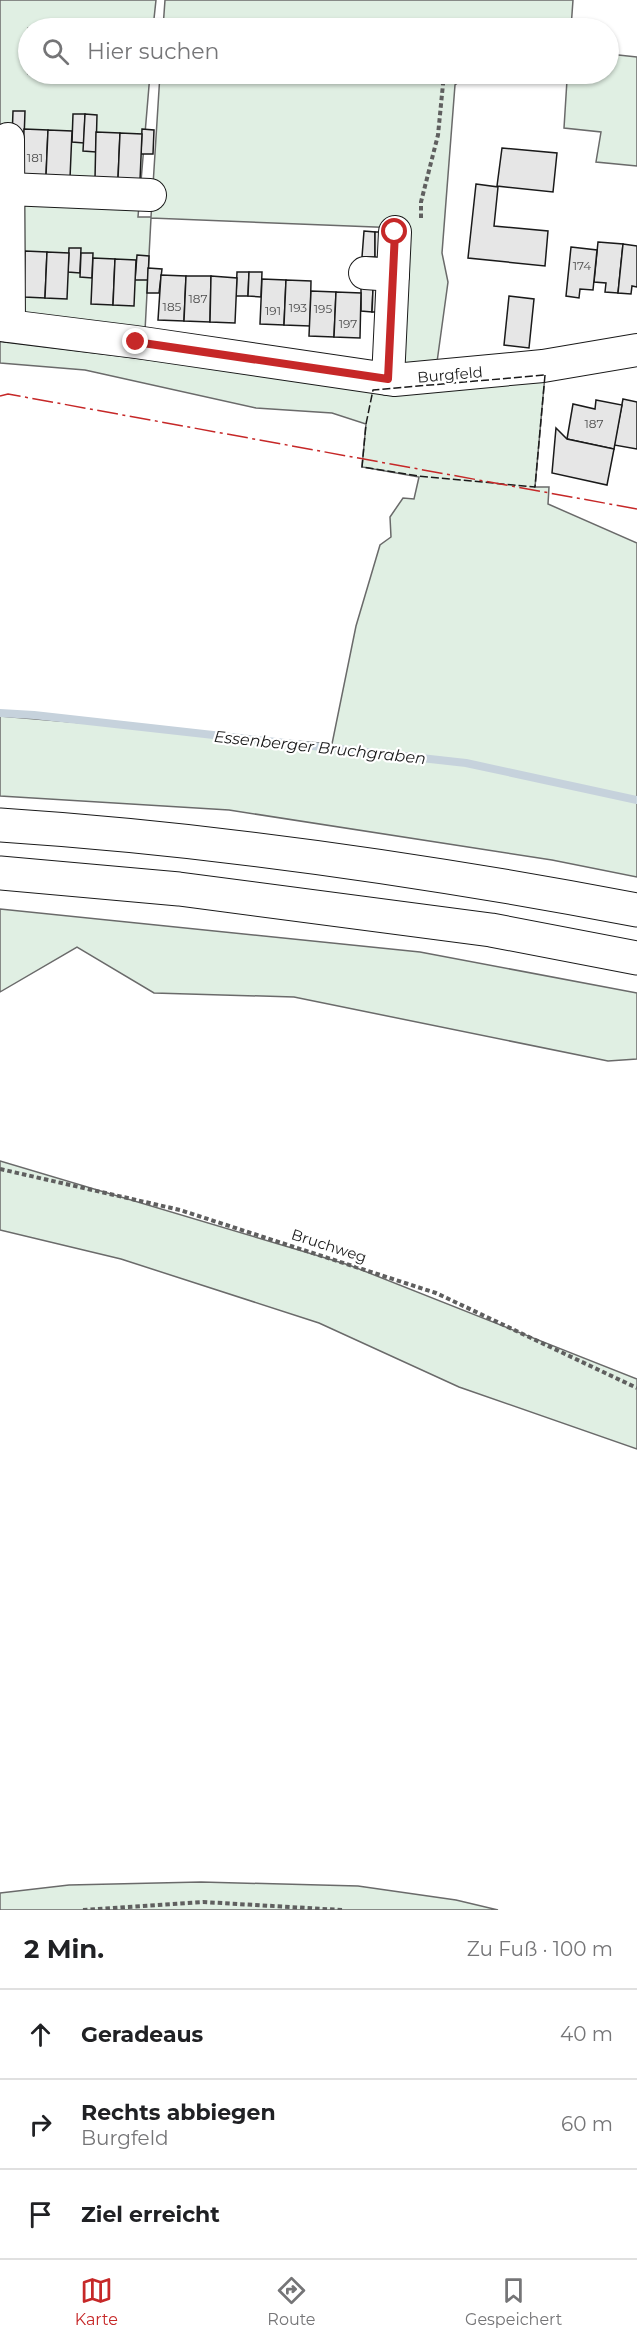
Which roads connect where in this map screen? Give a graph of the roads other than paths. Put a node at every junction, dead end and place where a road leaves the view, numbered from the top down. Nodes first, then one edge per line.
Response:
1 (8, 139) dead end
2 (8, 189) junction
3 (150, 195) dead end
4 (395, 232) dead end
5 (5, 326) edge
6 (637, 350) edge
7 (388, 379) junction
8 (0, 825) edge
9 (0, 873) edge
10 (637, 910) edge
11 (637, 958) edge

1 - 2 street
2 - 3 street
2 - 5 street
4 - 7 street
5 - 7 street, Burgfeld
6 - 7 street, Burgfeld
8 - 10 highway
9 - 11 highway

